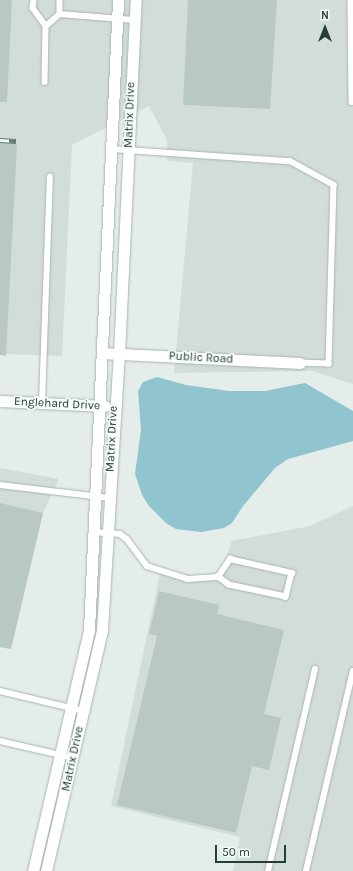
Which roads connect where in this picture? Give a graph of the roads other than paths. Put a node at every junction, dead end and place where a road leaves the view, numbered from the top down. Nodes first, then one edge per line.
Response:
1 (34, 0) edge
2 (60, 0) edge
3 (118, 0) edge
4 (136, 0) edge
5 (351, 0) edge
6 (60, 14) junction
7 (117, 18) junction
8 (134, 20) junction
9 (46, 26) junction
10 (45, 82) dead end
11 (352, 102) edge
12 (112, 149) junction
13 (129, 151) junction
14 (50, 177) dead end
15 (102, 352) junction
16 (119, 354) junction
17 (300, 363) joint
18 (0, 401) edge
19 (42, 403) junction
20 (99, 405) junction
21 (114, 406) junction
22 (0, 485) edge
23 (94, 497) junction
24 (109, 498) junction
25 (92, 532) junction
26 (107, 534) junction
27 (218, 577) junction
28 (315, 669) dead end
29 (353, 671) edge
30 (0, 691) edge
31 (71, 708) junction
32 (83, 711) junction
33 (0, 741) edge
34 (61, 754) junction
35 (74, 758) junction
36 (33, 871) edge
37 (46, 871) edge
38 (268, 871) edge
39 (306, 871) edge

1 - 9 lane
2 - 6 lane
3 - 7 street, Matrix Drive
4 - 8 street, Matrix Drive
5 - 11 lane
6 - 7 lane
6 - 9 lane
7 - 8 lane
7 - 12 street, Matrix Drive
8 - 13 street, Matrix Drive
9 - 10 lane
12 - 13 lane
12 - 15 street, Matrix Drive
13 - 16 street, Matrix Drive
13 - 17 lane
14 - 19 lane
15 - 16 street, Public Road
15 - 20 street, Matrix Drive
16 - 17 street, Public Road
16 - 21 street, Matrix Drive
18 - 19 street, Englehard Drive
19 - 20 street, Englehard Drive
20 - 21 street, Englehard Drive
20 - 23 street, Matrix Drive
21 - 24 street, Matrix Drive
22 - 23 lane
23 - 24 lane
23 - 25 street, Matrix Drive
24 - 26 street, Matrix Drive
25 - 26 lane
25 - 31 street, Matrix Drive
26 - 27 lane
26 - 32 street, Matrix Drive
27 - 27 lane
28 - 38 lane
29 - 39 lane
30 - 31 lane
31 - 32 lane
31 - 34 street, Matrix Drive
32 - 35 street, Matrix Drive
33 - 34 lane
34 - 35 lane
34 - 36 street, Matrix Drive
35 - 37 street, Matrix Drive

